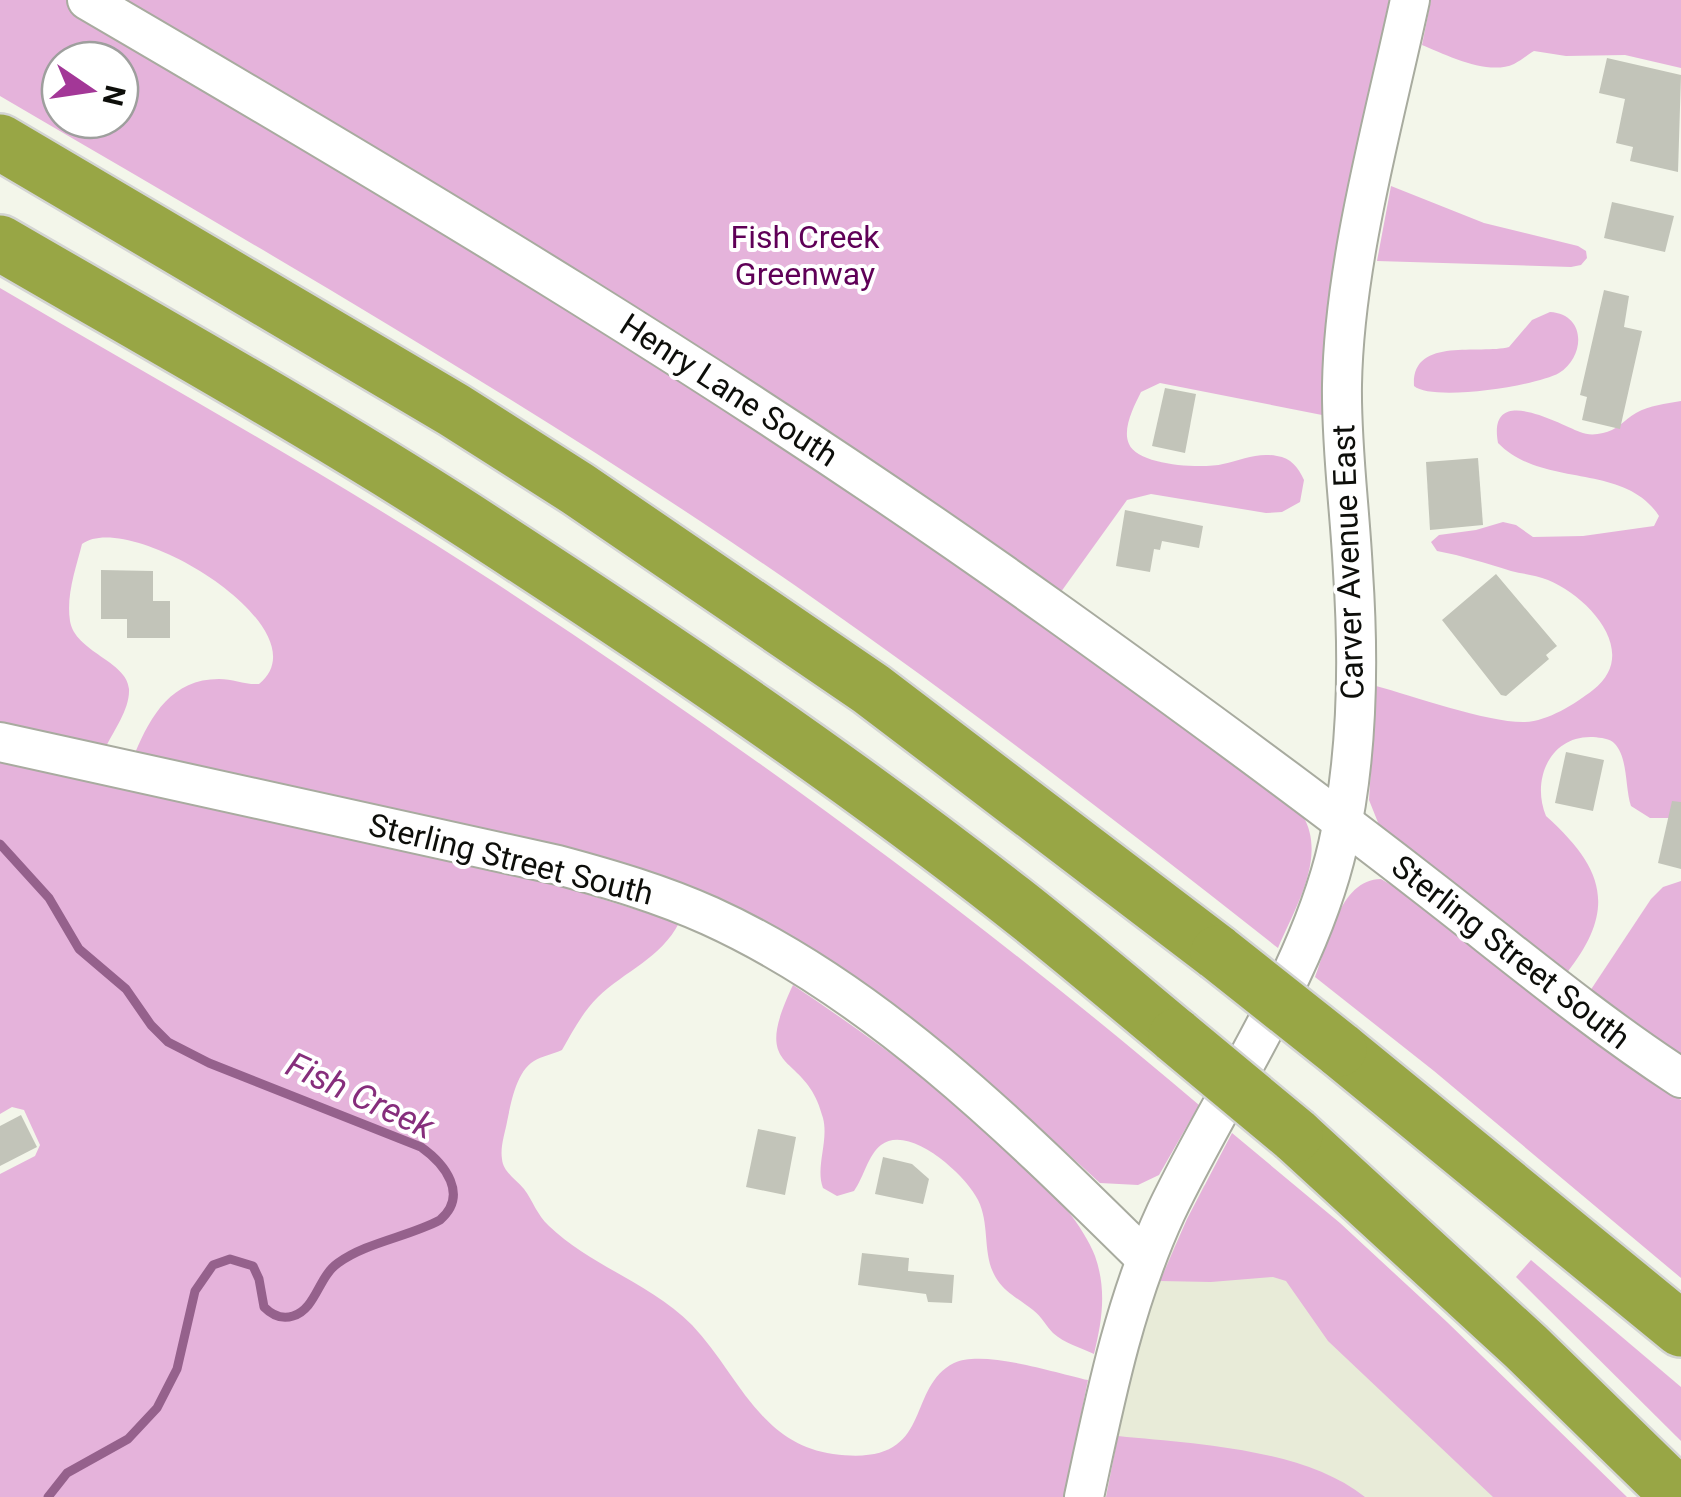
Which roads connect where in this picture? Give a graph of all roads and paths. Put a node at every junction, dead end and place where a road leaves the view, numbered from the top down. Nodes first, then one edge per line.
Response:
1 (86, 0) edge
2 (1410, 0) edge
3 (0, 142) edge
4 (0, 242) edge
5 (0, 742) edge
6 (1342, 823) junction
7 (1681, 1078) edge
8 (1146, 1259) junction
9 (1681, 1329) edge
10 (1084, 1497) edge
11 (1680, 1497) edge

1 - 6 street, Henry Lane South
2 - 6 street, Carver Avenue East
3 - 9 highway, bridge
4 - 11 highway, bridge
5 - 8 street, Sterling Street South
6 - 7 street, Sterling Street South
6 - 8 street, Carver Avenue East
8 - 10 street, Carver Avenue East

